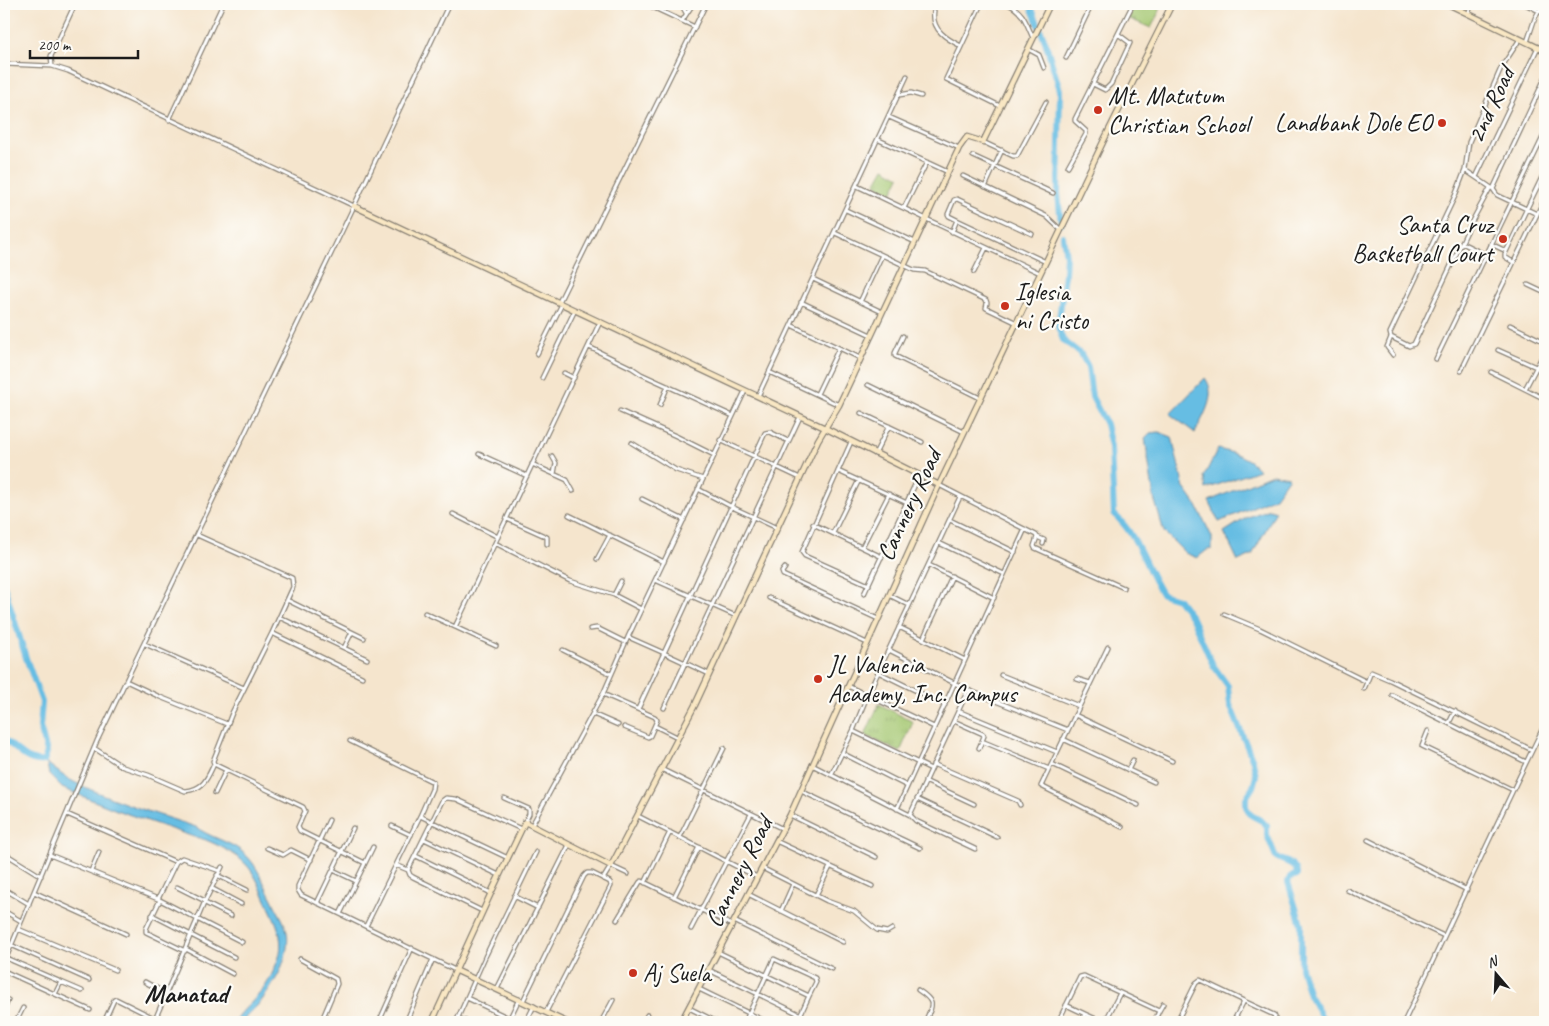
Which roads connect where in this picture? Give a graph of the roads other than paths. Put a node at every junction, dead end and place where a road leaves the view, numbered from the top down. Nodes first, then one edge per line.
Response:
1 (75, 4) edge
2 (223, 4) edge
3 (449, 4) edge
4 (646, 4) edge
5 (681, 4) edge
6 (692, 4) edge
7 (706, 4) edge
8 (981, 4) edge
9 (1008, 4) edge
10 (1050, 4) edge
11 (1092, 4) edge
12 (1131, 4) edge
13 (1172, 4) edge
14 (1448, 4) edge
15 (1472, 4) edge
16 (1525, 4) edge
17 (1543, 4) edge
18 (934, 11) dead end
19 (1538, 11) junction
20 (686, 13) junction
21 (1468, 14) junction
22 (1545, 14) edge
23 (682, 21) junction
24 (695, 27) junction
25 (1118, 34) junction
26 (1033, 38) junction
27 (1520, 39) junction
28 (1527, 42) junction
29 (961, 46) junction
30 (1538, 47) junction
31 (1028, 49) junction
32 (1545, 51) edge
33 (1066, 58) dead end
34 (4, 64) edge
35 (52, 66) junction
36 (1044, 68) dead end
37 (907, 76) dead end
38 (1545, 78) edge
39 (1093, 84) junction
40 (899, 95) junction
41 (921, 96) dead end
42 (1046, 102) dead end
43 (1000, 106) junction
44 (890, 116) junction
45 (169, 120) junction
46 (1545, 134) edge
47 (879, 140) junction
48 (983, 142) junction
49 (959, 148) junction
50 (1002, 150) junction
51 (973, 156) dead end
52 (927, 162) junction
53 (995, 166) junction
54 (1068, 166) dead end
55 (1465, 170) junction
56 (1545, 171) edge
57 (948, 172) junction
58 (963, 176) dead end
59 (1476, 177) junction
60 (857, 186) junction
61 (985, 187) junction
62 (1492, 188) junction
63 (1053, 192) dead end
64 (1545, 198) edge
65 (1512, 202) junction
66 (354, 206) junction
67 (904, 208) junction
68 (1526, 209) junction
69 (846, 210) junction
70 (1537, 214) junction
71 (926, 219) junction
72 (957, 220) junction
73 (1060, 230) junction
74 (835, 232) junction
75 (952, 232) junction
76 (1032, 234) dead end
77 (915, 242) junction
78 (1462, 243) junction
79 (1492, 244) junction
80 (986, 248) junction
81 (1506, 251) junction
82 (882, 255) junction
83 (1486, 255) junction
84 (1046, 262) junction
85 (1513, 262) junction
86 (904, 266) junction
87 (974, 272) dead end
88 (1040, 273) junction
89 (812, 279) junction
90 (1528, 285) dead end
91 (1545, 293) edge
92 (802, 302) junction
93 (860, 302) junction
94 (561, 303) junction
95 (575, 310) junction
96 (882, 312) junction
97 (600, 322) junction
98 (1016, 323) junction
99 (791, 325) junction
100 (1510, 325) dead end
101 (871, 335) junction
102 (902, 336) dead end
103 (1391, 337) junction
104 (1545, 342) edge
105 (589, 347) junction
106 (839, 348) junction
107 (1498, 350) dead end
108 (1545, 351) edge
109 (537, 354) dead end
110 (1393, 355) dead end
111 (860, 358) junction
112 (1436, 359) dead end
113 (1536, 367) junction
114 (1461, 371) dead end
115 (1545, 371) edge
116 (769, 372) junction
117 (1491, 372) dead end
118 (564, 373) dead end
119 (542, 378) dead end
120 (574, 378) junction
121 (668, 386) junction
122 (868, 386) dead end
123 (1525, 389) junction
124 (744, 390) junction
125 (816, 394) junction
126 (758, 397) junction
127 (980, 398) junction
128 (1545, 399) edge
129 (660, 405) dead end
130 (839, 405) junction
131 (620, 411) dead end
132 (861, 413) dead end
133 (733, 416) junction
134 (800, 417) junction
135 (889, 426) junction
136 (825, 428) junction
137 (964, 432) junction
138 (720, 440) junction
139 (788, 441) junction
140 (851, 442) junction
141 (922, 442) dead end
142 (632, 443) dead end
143 (479, 454) dead end
144 (875, 454) junction
145 (714, 455) junction
146 (552, 456) dead end
147 (755, 456) junction
148 (532, 464) junction
149 (778, 466) junction
150 (838, 471) junction
151 (554, 474) junction
152 (527, 476) junction
153 (919, 476) junction
154 (800, 478) junction
155 (703, 479) junction
156 (859, 480) junction
157 (939, 485) junction
158 (698, 489) junction
159 (573, 491) dead end
160 (889, 494) junction
161 (960, 497) junction
162 (642, 499) dead end
163 (906, 502) junction
164 (732, 507) junction
165 (453, 514) dead end
166 (569, 515) dead end
167 (754, 517) junction
168 (506, 519) junction
169 (684, 520) junction
170 (950, 520) junction
171 (813, 524) junction
172 (777, 528) junction
173 (1026, 530) junction
174 (833, 533) junction
175 (196, 535) junction
176 (610, 535) junction
177 (498, 537) junction
178 (1037, 537) junction
179 (495, 543) junction
180 (939, 543) junction
181 (547, 544) dead end
182 (1043, 544) dead end
183 (861, 547) junction
184 (1016, 552) junction
185 (882, 557) junction
186 (598, 559) dead end
187 (664, 562) junction
188 (929, 565) junction
189 (785, 568) dead end
190 (1004, 574) junction
191 (952, 576) junction
192 (655, 580) junction
193 (621, 581) dead end
194 (869, 585) junction
195 (1124, 588) dead end
196 (864, 594) dead end
197 (614, 595) junction
198 (691, 595) junction
199 (889, 595) junction
200 (769, 598) dead end
201 (994, 598) junction
202 (287, 600) junction
203 (712, 605) junction
204 (909, 605) junction
205 (641, 609) junction
206 (425, 613) dead end
207 (1224, 614) dead end
208 (736, 616) junction
209 (279, 617) junction
210 (878, 619) junction
211 (455, 627) junction
212 (899, 627) junction
213 (590, 629) dead end
214 (352, 632) junction
215 (272, 633) junction
216 (628, 637) junction
217 (364, 638) dead end
218 (923, 639) junction
219 (625, 642) junction
220 (867, 642) junction
221 (145, 644) junction
222 (496, 646) dead end
223 (1108, 647) dead end
224 (344, 648) junction
225 (563, 650) dead end
226 (889, 650) junction
227 (664, 653) junction
228 (367, 659) dead end
229 (965, 660) junction
230 (685, 663) junction
231 (878, 672) junction
232 (612, 674) junction
233 (710, 675) junction
234 (1001, 675) dead end
235 (362, 677) dead end
236 (1077, 679) dead end
237 (126, 681) junction
238 (1367, 682) junction
239 (955, 683) junction
240 (1090, 683) junction
241 (848, 686) junction
242 (244, 688) junction
243 (1364, 688) dead end
244 (968, 690) junction
245 (603, 694) junction
246 (868, 694) junction
247 (1392, 695) dead end
248 (945, 705) junction
249 (1079, 706) junction
250 (664, 708) dead end
251 (638, 709) junction
252 (958, 711) junction
253 (1455, 711) junction
254 (593, 714) junction
255 (1075, 715) junction
256 (954, 721) junction
257 (1449, 723) junction
258 (227, 724) junction
259 (1545, 724) edge
260 (618, 725) dead end
261 (655, 726) junction
262 (624, 727) dead end
263 (934, 727) junction
264 (1068, 730) junction
265 (853, 731) junction
266 (1428, 731) dead end
267 (677, 737) junction
268 (1063, 739) junction
269 (350, 741) dead end
270 (982, 741) junction
271 (94, 748) junction
272 (724, 748) dead end
273 (978, 748) dead end
274 (1532, 750) junction
275 (1057, 752) junction
276 (842, 753) junction
277 (1133, 760) dead end
278 (1172, 761) dead end
279 (1526, 762) junction
280 (918, 763) junction
281 (214, 764) junction
282 (933, 764) junction
283 (1052, 764) junction
284 (812, 765) junction
285 (661, 769) junction
286 (931, 769) junction
287 (1049, 769) junction
288 (226, 770) junction
289 (1128, 770) junction
290 (831, 775) junction
291 (925, 781) junction
292 (1154, 782) dead end
293 (908, 786) junction
294 (704, 790) junction
295 (1513, 790) junction
296 (801, 791) junction
297 (215, 793) dead end
298 (504, 798) dead end
299 (917, 800) junction
300 (974, 804) dead end
301 (1020, 805) dead end
302 (1138, 805) dead end
303 (897, 809) junction
304 (67, 814) junction
305 (751, 814) junction
306 (790, 815) junction
307 (910, 815) junction
308 (420, 816) junction
309 (638, 816) junction
310 (329, 820) dead end
311 (432, 822) junction
312 (525, 822) junction
313 (532, 825) junction
314 (392, 826) dead end
315 (1122, 827) dead end
316 (352, 828) dead end
317 (521, 829) junction
318 (783, 829) junction
319 (670, 832) junction
320 (411, 835) junction
321 (997, 836) dead end
322 (680, 837) junction
323 (424, 839) junction
324 (1368, 840) dead end
325 (320, 841) junction
326 (776, 841) junction
327 (570, 844) junction
328 (699, 847) junction
329 (267, 848) dead end
330 (373, 848) dead end
331 (920, 848) dead end
332 (975, 849) dead end
333 (341, 851) junction
334 (99, 852) dead end
335 (536, 852) dead end
336 (4, 853) edge
337 (50, 855) junction
338 (416, 856) junction
339 (876, 857) dead end
340 (508, 858) junction
341 (311, 860) junction
342 (727, 861) junction
343 (176, 862) junction
344 (365, 863) junction
345 (396, 865) junction
346 (611, 866) junction
347 (222, 867) dead end
348 (830, 867) junction
349 (762, 868) junction
350 (333, 870) junction
351 (408, 870) junction
352 (91, 871) junction
353 (218, 873) junction
354 (628, 874) dead end
355 (499, 875) junction
356 (41, 876) junction
357 (757, 877) junction
358 (603, 879) junction
359 (356, 881) junction
360 (645, 883) junction
361 (793, 884) junction
362 (872, 886) dead end
363 (177, 887) dead end
364 (4, 888) edge
365 (211, 888) junction
366 (247, 890) dead end
367 (1347, 890) dead end
368 (1467, 890) junction
369 (34, 892) junction
370 (490, 893) junction
371 (748, 894) junction
372 (816, 895) junction
373 (514, 896) junction
374 (674, 897) junction
375 (159, 900) junction
376 (205, 902) junction
377 (317, 903) junction
378 (29, 904) junction
379 (241, 904) dead end
380 (538, 908) junction
381 (482, 910) junction
382 (700, 910) junction
383 (4, 911) edge
384 (780, 911) junction
385 (340, 914) junction
386 (152, 915) junction
387 (231, 916) dead end
388 (198, 919) junction
389 (617, 920) dead end
390 (21, 921) junction
391 (733, 923) junction
392 (366, 926) junction
393 (18, 929) junction
394 (691, 929) dead end
395 (892, 929) dead end
396 (126, 934) dead end
397 (192, 935) junction
398 (1444, 936) junction
399 (4, 942) edge
400 (242, 942) dead end
401 (843, 942) dead end
402 (11, 946) junction
403 (412, 948) junction
404 (186, 950) junction
405 (718, 952) junction
406 (234, 957) dead end
407 (6, 958) junction
408 (300, 959) dead end
409 (433, 959) junction
410 (4, 963) edge
411 (832, 969) dead end
412 (116, 970) dead end
413 (455, 970) junction
414 (709, 970) junction
415 (4, 971) edge
416 (233, 974) dead end
417 (766, 976) junction
418 (475, 979) junction
419 (89, 980) dead end
420 (61, 982) junction
421 (145, 982) dead end
422 (497, 989) junction
423 (82, 990) dead end
424 (699, 990) junction
425 (918, 990) dead end
426 (1120, 993) junction
427 (55, 994) junction
428 (167, 994) junction
429 (757, 994) junction
430 (810, 996) junction
431 (467, 998) junction
432 (8, 1000) dead end
433 (521, 1000) junction
434 (613, 1000) dead end
435 (1244, 1001) junction
436 (1163, 1004) dead end
437 (1066, 1005) junction
438 (534, 1006) junction
439 (23, 1008) dead end
440 (689, 1008) junction
441 (4, 1010) edge
442 (90, 1010) dead end
443 (1159, 1011) junction
444 (546, 1012) junction
445 (749, 1014) junction
446 (1085, 1014) junction
447 (647, 1015) dead end
448 (801, 1015) junction
449 (554, 1016) junction
450 (1179, 1017) junction
451 (458, 1018) junction
452 (156, 1019) edge
453 (509, 1020) edge
454 (1233, 1021) edge
455 (16, 1022) edge
456 (104, 1022) edge
457 (166, 1022) edge
458 (320, 1022) edge
459 (379, 1022) edge
460 (406, 1022) edge
461 (432, 1022) edge
462 (456, 1022) edge
463 (468, 1022) edge
464 (526, 1022) edge
465 (552, 1022) edge
466 (566, 1022) edge
467 (601, 1022) edge
468 (643, 1022) edge
469 (681, 1022) edge
470 (717, 1022) edge
471 (745, 1022) edge
472 (767, 1022) edge
473 (798, 1022) edge
474 (924, 1022) edge
475 (1058, 1022) edge
476 (1081, 1022) edge
477 (1104, 1022) edge
478 (1154, 1022) edge
479 (1176, 1022) edge
480 (1189, 1022) edge
481 (1238, 1022) edge
482 (1273, 1022) edge
483 (1404, 1022) edge

1 - 35 street
2 - 45 street
3 - 66 street
4 - 23 street
5 - 20 street
6 - 20 street
7 - 24 street
8 - 29 street
9 - 26 street
10 - 26 street
11 - 33 street
12 - 25 street
13 - 73 street, Cannery Road
14 - 21 street
15 - 21 street
16 - 19 street
17 - 19 street
18 - 29 street
19 - 22 street
19 - 28 street
20 - 23 street
21 - 27 street
23 - 24 street
24 - 94 street
25 - 39 street
25 - 39 street
26 - 31 street
27 - 28 street
27 - 55 street
28 - 30 street
29 - 43 street
30 - 32 street
30 - 59 street, 2nd Road
31 - 36 street
31 - 43 street
34 - 35 street
35 - 45 street
37 - 40 street
38 - 62 street
39 - 54 street
40 - 41 street
40 - 44 street
42 - 50 street
43 - 48 street
44 - 47 street
44 - 49 street
45 - 66 street
46 - 65 street
47 - 52 street
47 - 60 street
48 - 49 street
48 - 50 street
49 - 57 street
50 - 53 street
51 - 53 street
52 - 57 street
52 - 67 street
53 - 61 street
53 - 63 street
55 - 59 street
55 - 103 street
56 - 68 street
57 - 71 street
58 - 61 street
59 - 62 street
60 - 67 street
60 - 69 street
61 - 73 street
62 - 65 street
62 - 78 street
64 - 70 street
65 - 68 street
65 - 79 street
66 - 94 street
66 - 175 street
67 - 71 street
68 - 70 street
68 - 81 street
69 - 74 street
69 - 77 street
70 - 85 street
71 - 75 street
71 - 77 street
72 - 75 street
72 - 76 street
72 - 84 street
73 - 84 street, Cannery Road
74 - 82 street
74 - 89 street
75 - 80 street
77 - 86 street
78 - 83 street
78 - 103 street
79 - 81 street
79 - 83 street
80 - 87 street
80 - 88 street
81 - 85 street
82 - 86 street
82 - 93 street
83 - 112 street
84 - 88 street, Cannery Road
85 - 114 street
86 - 96 street
86 - 98 street
88 - 98 street, Cannery Road
89 - 92 street
89 - 93 street
90 - 91 street
92 - 99 street
92 - 101 street
93 - 96 street
94 - 95 street
94 - 109 street
95 - 97 street
95 - 119 street
96 - 101 street
97 - 105 street
97 - 124 street
98 - 127 street, Cannery Road
99 - 106 street
99 - 116 street
100 - 104 street
101 - 111 street
102 - 127 street
103 - 110 street
105 - 120 street
105 - 121 street
106 - 111 street
106 - 125 street
107 - 113 street
108 - 113 street
111 - 130 street
113 - 115 street
113 - 123 street
116 - 125 street
116 - 126 street
117 - 123 street
118 - 120 street
120 - 148 street
121 - 129 street
121 - 133 street
122 - 137 street
123 - 128 street
124 - 126 street
124 - 133 street
125 - 130 street
126 - 134 street
127 - 137 street, Cannery Road
130 - 136 street
131 - 145 street
132 - 135 street
133 - 138 street
134 - 136 street
134 - 139 street
135 - 141 street
135 - 144 street
136 - 140 street
136 - 154 street
137 - 157 street, Cannery Road
138 - 145 street
138 - 147 street
139 - 147 street
139 - 149 street
140 - 144 street
140 - 150 street
142 - 155 street
143 - 152 street
144 - 153 street
145 - 155 street
146 - 151 street
147 - 149 street
147 - 164 street
148 - 151 street
148 - 152 street
149 - 154 street
149 - 167 street
150 - 156 street
150 - 171 street
151 - 159 street
152 - 168 street
153 - 157 street
153 - 163 street
154 - 172 street
155 - 158 street
156 - 160 street
156 - 174 street
157 - 161 street
157 - 199 street, Cannery Road
158 - 164 street
158 - 169 street
160 - 163 street
160 - 183 street
161 - 170 street
161 - 173 street
162 - 169 street
163 - 185 street
164 - 167 street
164 - 198 street
165 - 177 street
166 - 176 street
167 - 172 street
167 - 203 street
168 - 177 street
168 - 181 street
169 - 187 street
170 - 180 street
170 - 184 street
171 - 174 street
171 - 194 street
172 - 208 street
173 - 178 street
173 - 184 street
174 - 183 street
175 - 202 street
175 - 221 street
176 - 186 street
176 - 187 street
177 - 179 street
178 - 182 street
178 - 195 street
179 - 197 street
179 - 211 street
180 - 188 street
180 - 190 street
183 - 185 street
184 - 190 street
185 - 194 street
187 - 192 street
188 - 191 street
188 - 204 street
189 - 210 street
190 - 201 street
191 - 201 street
191 - 218 street
192 - 198 street
192 - 205 street
193 - 197 street
194 - 196 street
197 - 205 street
198 - 203 street
198 - 227 street
199 - 204 street
199 - 210 street, Cannery Road
200 - 220 street
201 - 229 street
202 - 209 street
202 - 214 street
203 - 208 street
203 - 230 street
204 - 212 street
205 - 216 street
206 - 211 street
207 - 238 street
208 - 233 street
209 - 215 street
209 - 224 street
210 - 220 street, Cannery Road
211 - 222 street
212 - 218 street
212 - 226 street
213 - 219 street
214 - 217 street
214 - 224 street
215 - 235 street
215 - 242 street
216 - 219 street
216 - 227 street
218 - 229 street
219 - 232 street
220 - 241 street, Cannery Road
221 - 237 street
221 - 242 street
223 - 240 street
224 - 228 street
225 - 232 street
226 - 231 street
226 - 239 street
227 - 230 street
227 - 251 street
229 - 239 street
230 - 233 street
230 - 250 street
231 - 246 street
231 - 248 street
232 - 245 street
233 - 267 street
234 - 249 street
236 - 240 street
237 - 258 street
237 - 271 street
238 - 243 street
238 - 253 street
239 - 244 street
239 - 248 street
240 - 249 street
241 - 246 street
241 - 284 street, Cannery Road
242 - 258 street
244 - 252 street
244 - 264 street
245 - 251 street
245 - 254 street
246 - 263 street
246 - 265 street
247 - 257 street
248 - 263 street
249 - 255 street
251 - 261 street
252 - 256 street
252 - 275 street
253 - 257 street
253 - 274 street
254 - 260 street
254 - 313 street
255 - 264 street
255 - 278 street
256 - 270 street
256 - 282 street
257 - 279 street
258 - 281 street
259 - 274 street
261 - 262 street
261 - 267 street
263 - 280 street
264 - 268 street
265 - 276 street
265 - 280 street
266 - 295 street
267 - 285 street
268 - 275 street
268 - 289 street
269 - 308 street
270 - 273 street
270 - 287 street
271 - 281 street
271 - 304 street
272 - 294 street
274 - 279 street
275 - 283 street
276 - 290 street
276 - 293 street
277 - 289 street
279 - 295 street
280 - 286 street
280 - 293 street
281 - 288 street
282 - 286 street
282 - 301 street
283 - 287 street
283 - 302 street
284 - 290 street
284 - 296 street, Cannery Road
285 - 294 street
285 - 309 street
286 - 291 street
287 - 315 street
288 - 297 street
288 - 325 street
289 - 292 street
290 - 303 street
291 - 299 street
291 - 300 street
293 - 303 street
294 - 305 street
294 - 322 street
295 - 368 street
296 - 306 street, Cannery Road
296 - 331 street
298 - 312 street
299 - 307 street
299 - 321 street
303 - 307 street
304 - 337 street
304 - 343 street
305 - 318 street
305 - 342 street
306 - 318 street, Cannery Road
306 - 339 street
307 - 332 street
308 - 311 street
308 - 320 street
309 - 319 street
309 - 346 street
310 - 325 street
311 - 317 street
311 - 323 street
311 - 340 street
312 - 313 street
312 - 317 street
313 - 327 street
314 - 320 street
316 - 333 street
317 - 340 street
318 - 326 street, Cannery Road
319 - 322 street
319 - 360 street
320 - 345 street
322 - 328 street
323 - 338 street
323 - 355 street
324 - 368 street
325 - 333 street
325 - 341 street
326 - 348 street
326 - 349 street, Cannery Road
327 - 346 street
327 - 380 street
328 - 342 street
328 - 374 street
329 - 341 street
330 - 344 street
333 - 344 street
333 - 350 street
334 - 352 street
335 - 373 street
336 - 356 street
337 - 352 street
337 - 356 street
338 - 351 street
338 - 370 street
340 - 355 street
341 - 377 street
342 - 357 street
342 - 382 street
343 - 353 street
343 - 375 street
344 - 359 street
345 - 351 street
345 - 392 street
346 - 354 street
346 - 358 street
347 - 353 street
348 - 362 street
348 - 372 street
349 - 357 street, Cannery Road
349 - 361 street
350 - 359 street
350 - 377 street
351 - 381 street
352 - 375 street
353 - 365 street
353 - 366 street
355 - 370 street
356 - 369 street
357 - 371 street, Cannery Road
358 - 433 street
358 - 444 street
359 - 385 street
360 - 374 street
360 - 389 street
361 - 372 street
361 - 384 street
363 - 376 street
364 - 378 street
365 - 376 street
365 - 379 street
367 - 398 street
368 - 398 street
369 - 378 street
369 - 396 street
370 - 381 street
371 - 384 street
371 - 391 street, Cannery Road
372 - 395 street
373 - 380 street
373 - 418 street
374 - 382 street
375 - 386 street
375 - 388 street
376 - 387 street
376 - 388 street
377 - 385 street
378 - 390 street
380 - 422 street
381 - 413 street
382 - 391 street
382 - 394 street
383 - 390 street
384 - 401 street
385 - 392 street
386 - 397 street
386 - 404 street
388 - 397 street
388 - 400 street
390 - 393 street
391 - 405 street, Cannery Road
391 - 411 street
392 - 403 street
393 - 402 street
393 - 412 street
397 - 404 street
397 - 406 street
398 - 483 street
399 - 402 street
402 - 407 street
402 - 419 street
403 - 409 street
403 - 459 street
404 - 416 street
404 - 428 street
405 - 414 street, Cannery Road
405 - 417 street
407 - 410 street
407 - 420 street
408 - 458 street
409 - 413 street
409 - 460 street
413 - 418 street
413 - 461 street
414 - 424 street, Cannery Road
414 - 429 street
415 - 427 street
417 - 429 street
417 - 430 street
417 - 430 street
418 - 422 street
418 - 431 street
420 - 423 street
420 - 427 street
421 - 428 street
422 - 433 street
424 - 440 street, Cannery Road
424 - 445 street
425 - 474 street
426 - 437 street
426 - 443 street
426 - 477 street
427 - 442 street
428 - 452 street
429 - 445 street
429 - 448 street
430 - 448 street
431 - 451 street
431 - 453 street
432 - 441 street
433 - 438 street
433 - 453 street
434 - 467 street
435 - 450 street
435 - 454 street
435 - 482 street
436 - 443 street
437 - 446 street
437 - 475 street
438 - 444 street
438 - 464 street
439 - 455 street
440 - 469 street, Cannery Road
440 - 470 street
443 - 478 street
444 - 449 street
445 - 471 street
445 - 472 street
446 - 476 street
446 - 477 street
447 - 468 street
448 - 473 street
449 - 465 street
449 - 466 street
450 - 479 street
450 - 480 street
451 - 462 street
451 - 463 street
452 - 456 street
452 - 457 street
454 - 481 street

